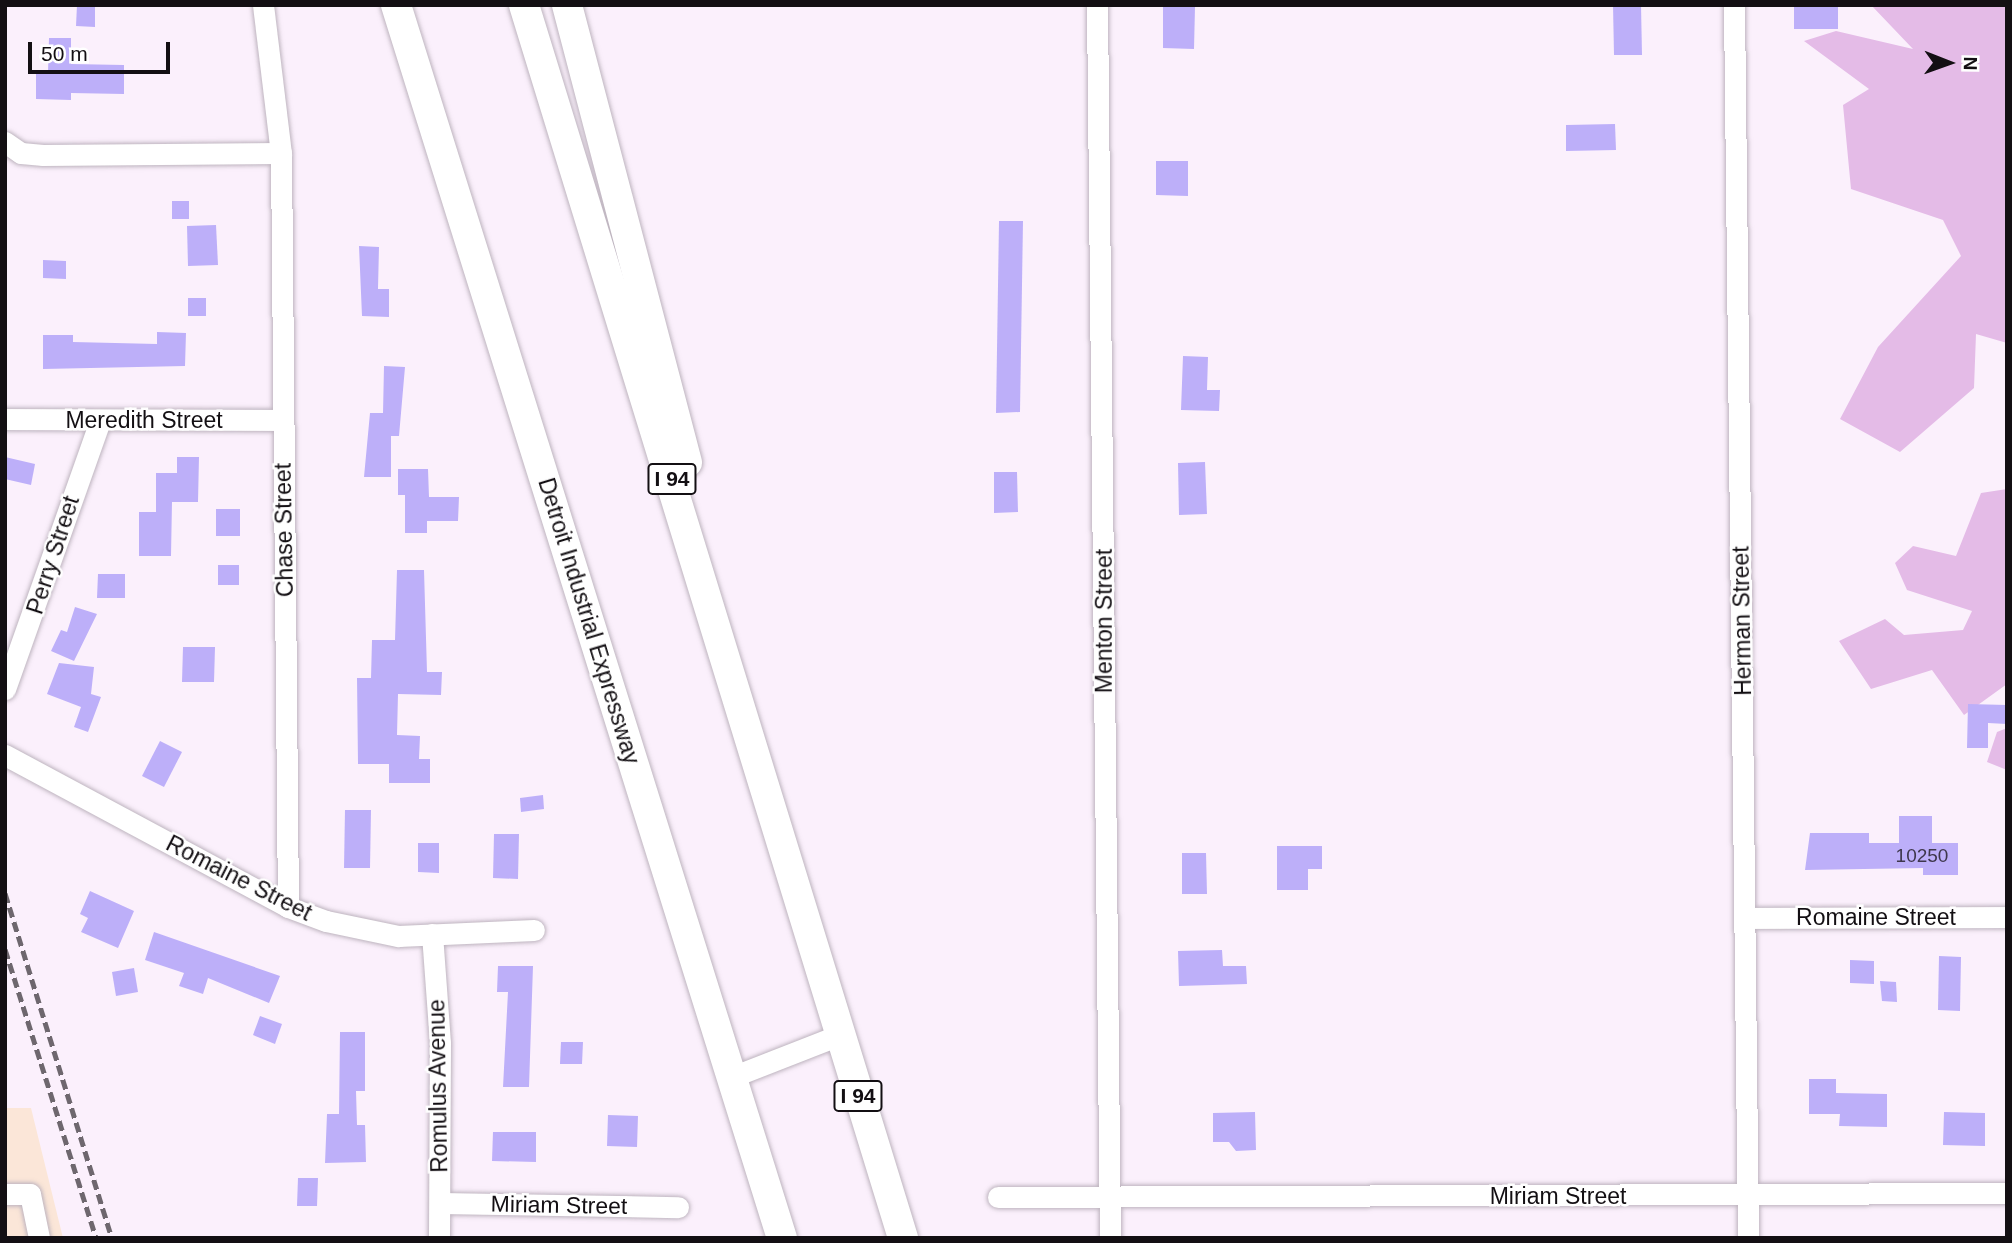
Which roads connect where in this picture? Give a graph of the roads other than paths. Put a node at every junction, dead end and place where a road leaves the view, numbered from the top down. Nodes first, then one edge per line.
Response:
1 (263, 5) edge
2 (396, 5) edge
3 (524, 5) edge
4 (567, 5) edge
5 (1097, 5) edge
6 (1734, 5) edge
7 (5, 142) edge
8 (281, 153) junction
9 (5, 419) edge
10 (100, 420) junction
11 (282, 420) junction
12 (5, 689) edge
13 (5, 755) edge
14 (288, 907) junction
15 (2007, 917) edge
16 (1745, 918) junction
17 (534, 930) dead end
18 (432, 934) junction
19 (818, 953) junction
20 (839, 1035) junction
21 (732, 1077) junction
22 (2007, 1193) edge
23 (5, 1194) edge
24 (1748, 1195) junction
25 (998, 1197) dead end
26 (1110, 1198) junction
27 (440, 1203) junction
28 (678, 1207) dead end
29 (39, 1238) edge
30 (439, 1238) edge
31 (782, 1238) edge
32 (903, 1238) edge
33 (1110, 1238) edge
34 (1748, 1238) edge

1 - 8 street, Chase Street
2 - 21 highway, Detroit Industrial Expressway
3 - 19 highway, I 94
4 - 19 highway
5 - 26 street, Menton Street
6 - 16 street, Herman Street
7 - 8 street
8 - 11 street, Chase Street
9 - 10 street, Meredith Street
10 - 11 street, Meredith Street
10 - 12 street, Perry Street
11 - 14 street, Chase Street
13 - 14 street, Romaine Street
14 - 18 street, Romaine Street
15 - 16 street, Romaine Street
16 - 24 street, Herman Street
17 - 18 street, Romaine Street
18 - 27 street, Romulus Avenue
19 - 20 highway, I 94
20 - 21 street
20 - 32 highway, I 94
21 - 31 highway, Detroit Industrial Expressway
22 - 24 street, Miriam Street
23 - 29 street
24 - 26 street, Miriam Street
24 - 34 street, Herman Street
25 - 26 street, Miriam Street
26 - 33 street, Menton Street
27 - 28 street, Miriam Street
27 - 30 street, Romulus Avenue

